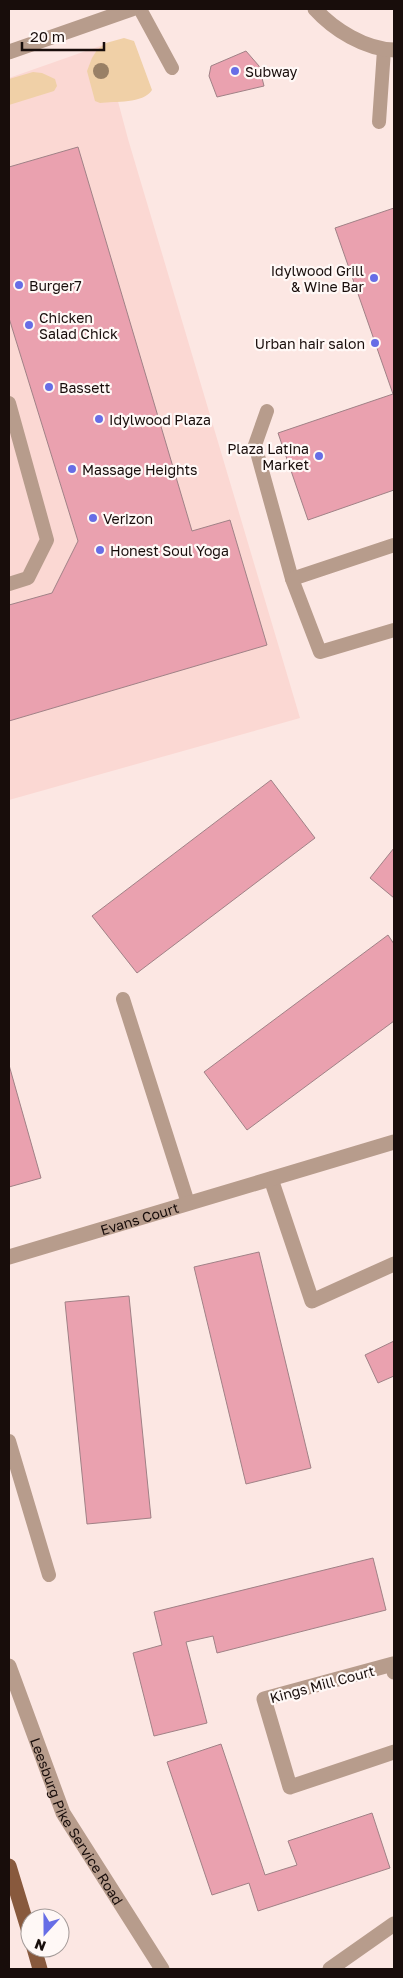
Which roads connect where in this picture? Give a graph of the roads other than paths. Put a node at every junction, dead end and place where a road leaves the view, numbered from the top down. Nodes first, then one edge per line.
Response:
1 (132, 9) edge
2 (140, 9) edge
3 (315, 9) edge
4 (389, 50) edge
5 (9, 52) edge
6 (172, 68) dead end
7 (379, 122) dead end
8 (9, 403) edge
9 (267, 411) dead end
10 (394, 545) edge
11 (292, 580) junction
12 (9, 584) edge
13 (394, 630) edge
14 (123, 999) dead end
15 (394, 1142) edge
16 (271, 1179) junction
17 (188, 1203) junction
18 (9, 1257) edge
19 (394, 1264) edge
20 (9, 1442) edge
21 (49, 1575) dead end
22 (9, 1666) edge
23 (394, 1672) edge
24 (394, 1752) edge
25 (9, 1866) edge
26 (22, 1908) edge
27 (394, 1924) edge
28 (162, 1969) edge
29 (330, 1969) edge

1 - 5 street
2 - 6 lane
3 - 4 street
4 - 7 lane
8 - 12 lane
9 - 11 lane
10 - 11 lane
11 - 13 lane
14 - 17 lane
15 - 16 street, Evans Court
16 - 17 street, Evans Court
16 - 19 street
17 - 18 street, Evans Court
20 - 21 lane
22 - 28 street, Leesburg Pike Service Road
23 - 24 street, Kings Mill Court
25 - 26 main road
27 - 29 street

